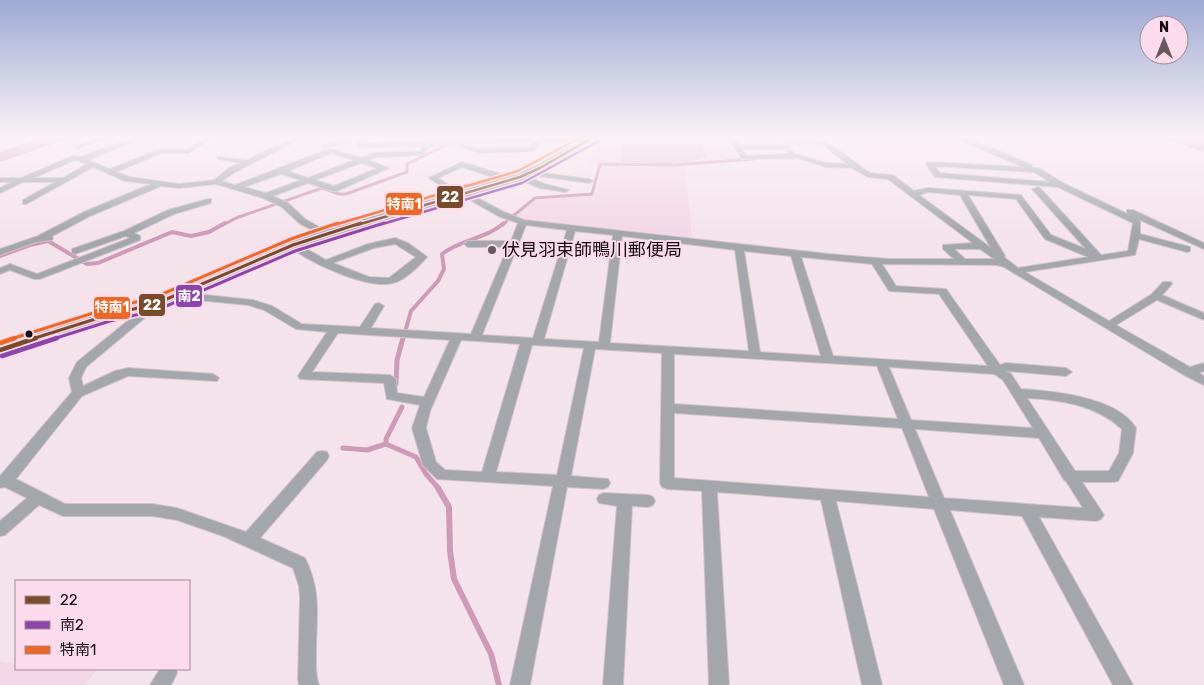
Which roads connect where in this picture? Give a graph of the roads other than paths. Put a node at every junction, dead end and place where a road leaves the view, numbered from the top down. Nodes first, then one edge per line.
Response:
1 (53, 168) edge
2 (86, 168) edge
3 (101, 168) edge
4 (119, 168) edge
5 (236, 168) edge
6 (289, 168) edge
7 (339, 168) edge
8 (385, 168) edge
9 (454, 168) edge
10 (482, 168) edge
11 (537, 168) edge
12 (857, 168) edge
13 (933, 168) edge
14 (1000, 168) edge
15 (1031, 168) edge
16 (1036, 170) junction
17 (282, 171) junction
18 (109, 172) junction
19 (521, 176) junction
20 (0, 180) edge
21 (22, 180) junction
22 (65, 180) junction
23 (308, 180) junction
24 (588, 181) dead end
25 (216, 182) junction
26 (159, 184) junction
27 (1060, 185) junction
28 (236, 187) junction
29 (1036, 188) dead end
30 (565, 190) dead end
31 (0, 191) edge
32 (963, 192) junction
33 (914, 194) junction
34 (462, 195) junction
35 (266, 196) junction
36 (208, 201) dead end
37 (26, 202) dead end
38 (523, 222) junction
39 (572, 227) junction
40 (618, 232) junction
41 (325, 234) junction
42 (1135, 235) junction
43 (468, 244) dead end
44 (514, 244) junction
45 (293, 245) junction
46 (980, 246) junction
47 (1204, 246) edge
48 (739, 248) junction
49 (1187, 249) dead end
50 (0, 252) edge
51 (795, 253) junction
52 (1099, 258) junction
53 (875, 261) junction
54 (962, 261) junction
55 (1004, 262) junction
56 (326, 263) junction
57 (0, 271) edge
58 (1016, 271) junction
59 (1167, 284) dead end
60 (177, 295) junction
61 (1156, 296) junction
62 (154, 304) junction
63 (380, 306) dead end
64 (1204, 317) edge
65 (1109, 326) junction
66 (334, 330) junction
67 (363, 332) junction
68 (457, 337) junction
69 (475, 338) junction
70 (533, 341) junction
71 (590, 344) junction
72 (604, 346) junction
73 (0, 350) edge
74 (668, 350) junction
75 (754, 354) junction
76 (828, 359) junction
77 (881, 362) junction
78 (1204, 367) edge
79 (997, 370) junction
80 (1066, 372) dead end
81 (1188, 372) junction
82 (213, 378) dead end
83 (1204, 381) edge
84 (78, 393) junction
85 (1017, 393) junction
86 (428, 402) junction
87 (668, 408) junction
88 (906, 424) junction
89 (1042, 433) junction
90 (322, 456) dead end
91 (1069, 476) junction
92 (488, 477) junction
93 (3, 482) edge
94 (560, 482) junction
95 (603, 484) dead end
96 (709, 487) junction
97 (827, 495) junction
98 (38, 497) junction
99 (604, 499) dead end
100 (626, 500) junction
101 (648, 501) dead end
102 (940, 504) junction
103 (1027, 510) junction
104 (0, 530) edge
105 (249, 540) junction
106 (310, 685) edge
107 (520, 685) edge
108 (613, 685) edge
109 (718, 685) edge
110 (872, 685) edge
111 (1014, 685) edge
112 (1124, 685) edge

1 - 21 street
2 - 22 street
3 - 18 street
4 - 18 street
5 - 25 street
6 - 17 street
7 - 23 street
8 - 23 street
9 - 34 street
10 - 19 street
11 - 19 main road
12 - 33 street
13 - 27 street
14 - 16 street
15 - 16 street
16 - 27 street
16 - 47 street
17 - 23 street
17 - 28 street
18 - 26 street
19 - 24 street
19 - 30 street
19 - 34 main road
20 - 21 street
21 - 22 street
21 - 31 street
22 - 37 street
23 - 35 street
25 - 26 street
25 - 28 street
26 - 50 street
27 - 42 street
28 - 35 street
29 - 52 street
32 - 33 street
32 - 52 street
32 - 55 street
33 - 46 street
34 - 38 street
34 - 41 main road
35 - 41 street
36 - 57 street
38 - 39 street
38 - 44 street
39 - 40 street
39 - 70 street
40 - 48 street
40 - 72 street
41 - 45 main road
42 - 49 street
42 - 52 street
43 - 44 street
44 - 69 street
45 - 56 street
45 - 60 main road
46 - 54 street
46 - 55 street
48 - 51 street
48 - 75 street
51 - 53 street
51 - 76 street
52 - 58 street
53 - 54 street
53 - 79 street
54 - 55 street
55 - 58 street
56 - 56 street
58 - 65 street
59 - 61 street
60 - 62 main road
60 - 66 street
61 - 64 street
61 - 65 street
62 - 73 main road
62 - 84 street
63 - 67 street
65 - 81 street
66 - 67 street
66 - 86 street
67 - 68 street
68 - 69 street
68 - 86 street
69 - 70 street
70 - 71 street
70 - 92 street
71 - 72 street
71 - 94 street
72 - 74 street
74 - 75 street
74 - 87 street
75 - 76 street
76 - 77 street
77 - 79 street
77 - 88 street
78 - 81 street
79 - 80 street
79 - 85 street
81 - 83 street
82 - 84 street
84 - 93 street
85 - 89 street
85 - 91 street
86 - 92 street
87 - 88 street
87 - 96 street
88 - 89 street
88 - 102 street
89 - 91 street
90 - 105 street
91 - 103 street
92 - 94 street
93 - 98 street
94 - 95 street
94 - 107 street
96 - 97 street
96 - 109 street
97 - 102 street
97 - 110 street
98 - 104 street
98 - 105 street
99 - 100 street
100 - 101 street
100 - 108 street
102 - 103 street
102 - 111 street
103 - 112 street
105 - 106 street

